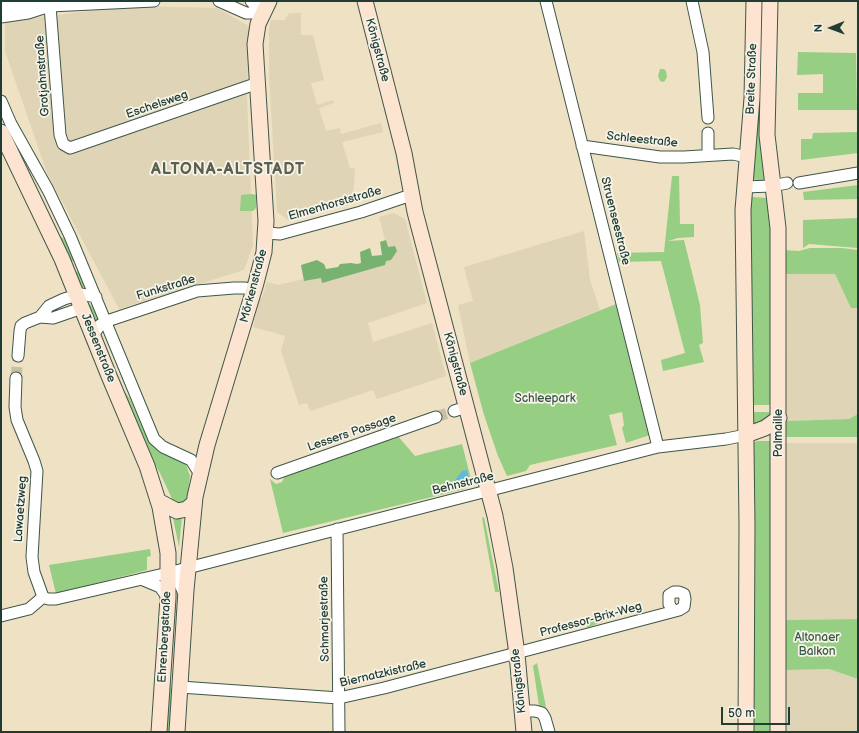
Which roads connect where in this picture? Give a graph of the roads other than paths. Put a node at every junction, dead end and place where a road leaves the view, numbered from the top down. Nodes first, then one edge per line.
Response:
1 (154, 1) edge
2 (219, 1) edge
3 (251, 1) edge
4 (365, 1) edge
5 (546, 1) edge
6 (692, 1) edge
7 (754, 1) edge
8 (770, 1) edge
9 (1, 6) edge
10 (50, 6) junction
11 (266, 7) edge
12 (1, 17) edge
13 (258, 83) junction
14 (1, 101) edge
15 (708, 118) dead end
16 (1, 132) edge
17 (708, 133) dead end
18 (767, 135) joint
19 (63, 144) joint
20 (582, 146) junction
21 (708, 155) junction
22 (747, 157) junction
23 (858, 174) edge
24 (787, 183) dead end
25 (799, 183) dead end
26 (772, 186) junction
27 (744, 187) junction
28 (411, 195) junction
29 (266, 233) junction
30 (254, 291) junction
31 (96, 297) junction
32 (79, 301) junction
33 (40, 317) junction
34 (107, 321) junction
35 (93, 335) junction
36 (18, 356) tunnel mouth
37 (16, 378) tunnel mouth
38 (436, 417) tunnel mouth
39 (779, 418) junction
40 (746, 435) junction
41 (658, 447) junction
42 (200, 474) junction
43 (277, 474) dead end
44 (488, 491) junction
45 (158, 501) junction
46 (194, 503) junction
47 (337, 529) junction
48 (188, 567) junction
49 (168, 573) junction
50 (140, 579) junction
51 (43, 597) junction
52 (186, 597) junction
53 (168, 598) junction
54 (673, 611) dead end
55 (1, 616) edge
56 (517, 654) junction
57 (180, 687) junction
58 (339, 698) junction
59 (523, 711) junction
60 (159, 732) edge
61 (177, 732) edge
62 (339, 732) edge
63 (524, 732) edge
64 (549, 732) edge
65 (746, 732) edge
66 (778, 732) edge

1 - 10 street
2 - 11 street
3 - 11 street
4 - 28 main road, Königstraße
5 - 20 street, Struenseestraße
6 - 15 street
7 - 22 main road, Breite Straße
8 - 18 main road, Breite Straße
9 - 10 street
10 - 12 street
10 - 19 street, Grotjahnstraße
11 - 13 main road, Mörkenstraße
13 - 19 street, Eschelsweg
13 - 29 main road, Mörkenstraße
14 - 31 street, Jessenstraße
16 - 32 main road, Jessenstraße
17 - 21 street
18 - 26 main road, Palmaille
20 - 21 street, Schleestraße
20 - 41 street, Struenseestraße
21 - 22 street, Schleestraße
22 - 27 main road
23 - 25 street
24 - 26 street
26 - 27 street
26 - 39 main road, Palmaille
27 - 40 main road
28 - 29 street, Elmenhorststraße
28 - 44 main road, Königstraße
29 - 30 main road, Mörkenstraße
30 - 34 street, Funkstraße
30 - 42 main road, Mörkenstraße
31 - 32 street
31 - 34 street, Jessenstraße
32 - 33 street
32 - 33 street
32 - 35 main road, Jessenstraße
33 - 36 street
34 - 35 street, Funkstraße
34 - 42 street, Jessenstraße
35 - 45 main road, Jessenstraße
37 - 51 street, Lawaetzweg
38 - 43 street, Lessers Passage
39 - 40 main road
39 - 66 main road, Palmaille
40 - 41 street, Behnstraße
40 - 65 main road
41 - 44 street, Behnstraße
42 - 46 main road, Mörkenstraße
44 - 47 street, Behnstraße
44 - 56 main road, Königstraße
45 - 46 main road
45 - 49 main road, Jessenstraße
46 - 48 main road, Mörkenstraße
47 - 48 street, Behnstraße
47 - 58 street, Schmarjestraße
48 - 49 street, Behnstraße
48 - 52 main road, Ehrenbergstraße
49 - 50 street, Behnstraße
49 - 52 street, Ehrenbergstraße
49 - 53 main road, Ehrenbergstraße
50 - 51 street, Behnstraße
50 - 53 street
51 - 55 street
52 - 57 main road, Ehrenbergstraße
53 - 60 main road, Ehrenbergstraße
54 - 56 street, Professor-Brix-Weg
56 - 58 street, Biernatzkistraße
56 - 59 main road, Königstraße
57 - 58 street, Biernatzkistraße
57 - 61 main road, Ehrenbergstraße
58 - 62 street, Schmarjestraße
59 - 63 main road, Königstraße
59 - 64 street

